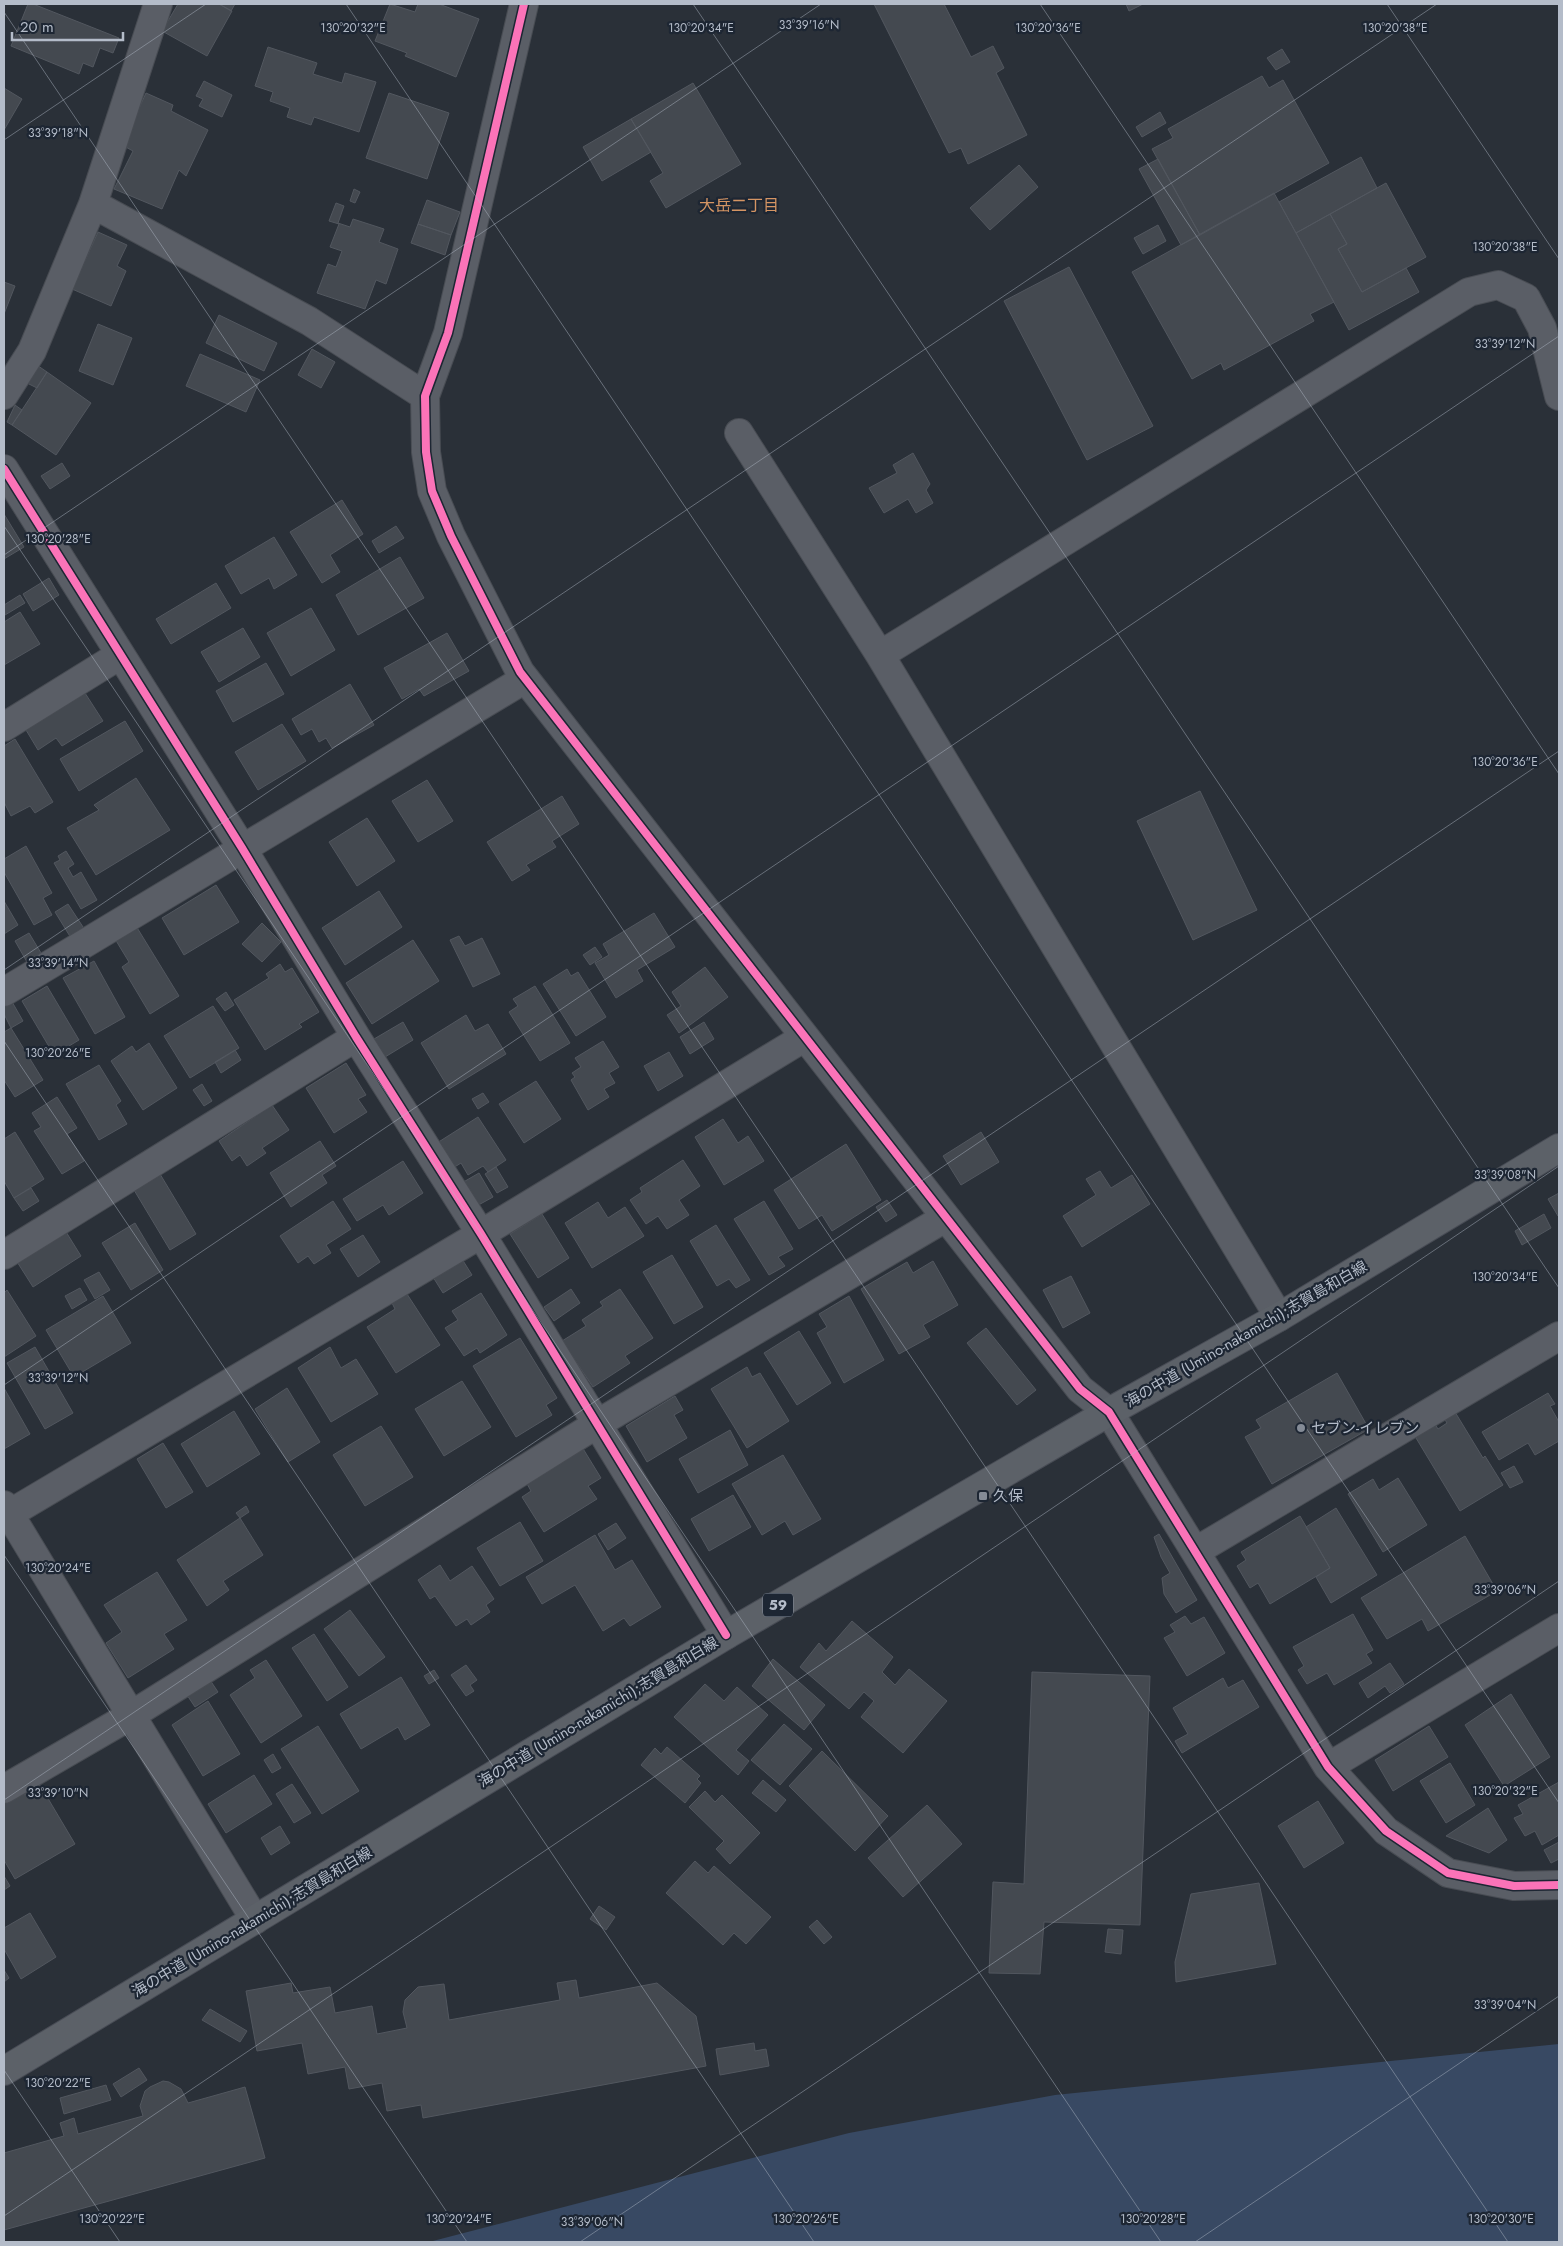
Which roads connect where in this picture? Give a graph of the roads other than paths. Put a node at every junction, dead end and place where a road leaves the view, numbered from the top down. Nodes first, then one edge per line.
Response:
1 (158, 4) edge
2 (524, 4) edge
3 (93, 204) junction
4 (4, 395) edge
5 (425, 396) junction
6 (1559, 396) edge
7 (738, 433) dead end
8 (4, 470) edge
9 (120, 655) junction
10 (880, 655) junction
11 (525, 679) junction
12 (4, 727) edge
13 (242, 848) junction
14 (4, 992) edge
15 (805, 1037) junction
16 (356, 1038) junction
17 (1559, 1148) edge
18 (944, 1218) junction
19 (481, 1234) junction
20 (4, 1255) edge
21 (1279, 1317) junction
22 (1559, 1336) edge
23 (1109, 1412) junction
24 (596, 1424) junction
25 (6, 1512) edge
26 (1196, 1552) junction
27 (1559, 1628) edge
28 (726, 1635) junction
29 (130, 1716) junction
30 (1328, 1767) junction
31 (4, 1789) edge
32 (1559, 1885) edge
33 (255, 1920) junction
34 (4, 2071) edge

1 - 3 street
2 - 5 street
3 - 4 street
3 - 5 street
5 - 11 street
6 - 10 street
7 - 10 street
8 - 9 street
9 - 12 street
9 - 13 street
10 - 21 street
11 - 13 street
11 - 15 street
13 - 14 street
13 - 16 street
15 - 18 street
15 - 19 street
16 - 19 street
16 - 20 street
17 - 21 main road, 海の中道 (Umino-nakamichi);志賀島和白線 / 59
18 - 23 street
18 - 24 street
19 - 24 street
19 - 25 street
21 - 23 main road, 海の中道 (Umino-nakamichi);志賀島和白線 / 59
22 - 26 street
23 - 26 street
23 - 28 main road, 海の中道 (Umino-nakamichi);志賀島和白線 / 59
24 - 28 street
24 - 29 street
25 - 29 street
26 - 30 street
27 - 30 street
28 - 33 main road, 海の中道 (Umino-nakamichi);志賀島和白線 / 59
29 - 31 street
29 - 33 street
30 - 32 street
33 - 34 main road, 海の中道 (Umino-nakamichi);志賀島和白線 / 59

